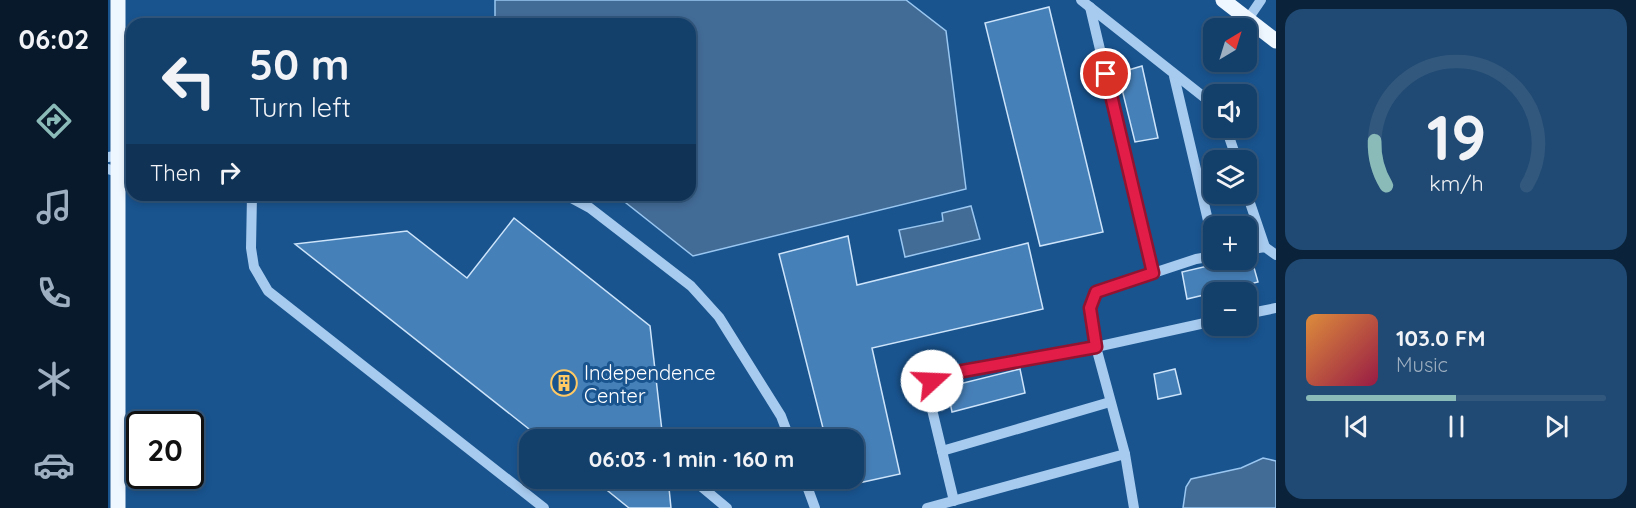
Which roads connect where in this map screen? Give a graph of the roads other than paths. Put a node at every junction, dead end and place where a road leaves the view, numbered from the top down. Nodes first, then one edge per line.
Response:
1 (118, 0) edge
2 (1081, 0) edge
3 (1223, 0) edge
4 (1262, 0) edge
5 (1090, 7) junction
6 (1247, 18) edge
7 (1249, 18) edge
8 (1257, 26) edge
9 (1276, 41) edge
10 (1174, 76) junction
11 (1203, 97) edge
12 (120, 155) edge
13 (120, 172) edge
14 (252, 201) edge
15 (577, 201) edge
16 (1250, 204) edge
17 (1207, 216) edge
18 (1265, 247) junction
19 (1257, 248) edge
20 (1276, 255) edge
21 (1203, 259) edge
22 (1153, 273) junction
23 (1276, 308) edge
24 (1257, 312) edge
25 (1203, 323) edge
26 (1096, 347) junction
27 (1110, 402) junction
28 (786, 429) edge
29 (942, 451) junction
30 (1125, 454) junction
31 (704, 489) edge
32 (808, 489) edge
33 (954, 501) junction
34 (118, 508) edge
35 (544, 508) edge
36 (727, 508) edge
37 (815, 508) edge
38 (927, 508) edge
39 (1134, 508) edge

1 - 12 main road
2 - 5 street
3 - 6 main road
4 - 7 street
5 - 10 street
5 - 22 street
8 - 9 main road
10 - 11 street
10 - 17 street
12 - 13 main road
13 - 34 main road
14 - 35 street
15 - 28 street
16 - 18 street
18 - 19 street
18 - 20 street
21 - 22 street
22 - 26 street
23 - 24 street
25 - 26 street
26 - 27 street
26 - 29 street
27 - 29 street
27 - 30 street
29 - 33 street
30 - 33 street
30 - 39 street
31 - 36 street
32 - 37 street
33 - 38 street

